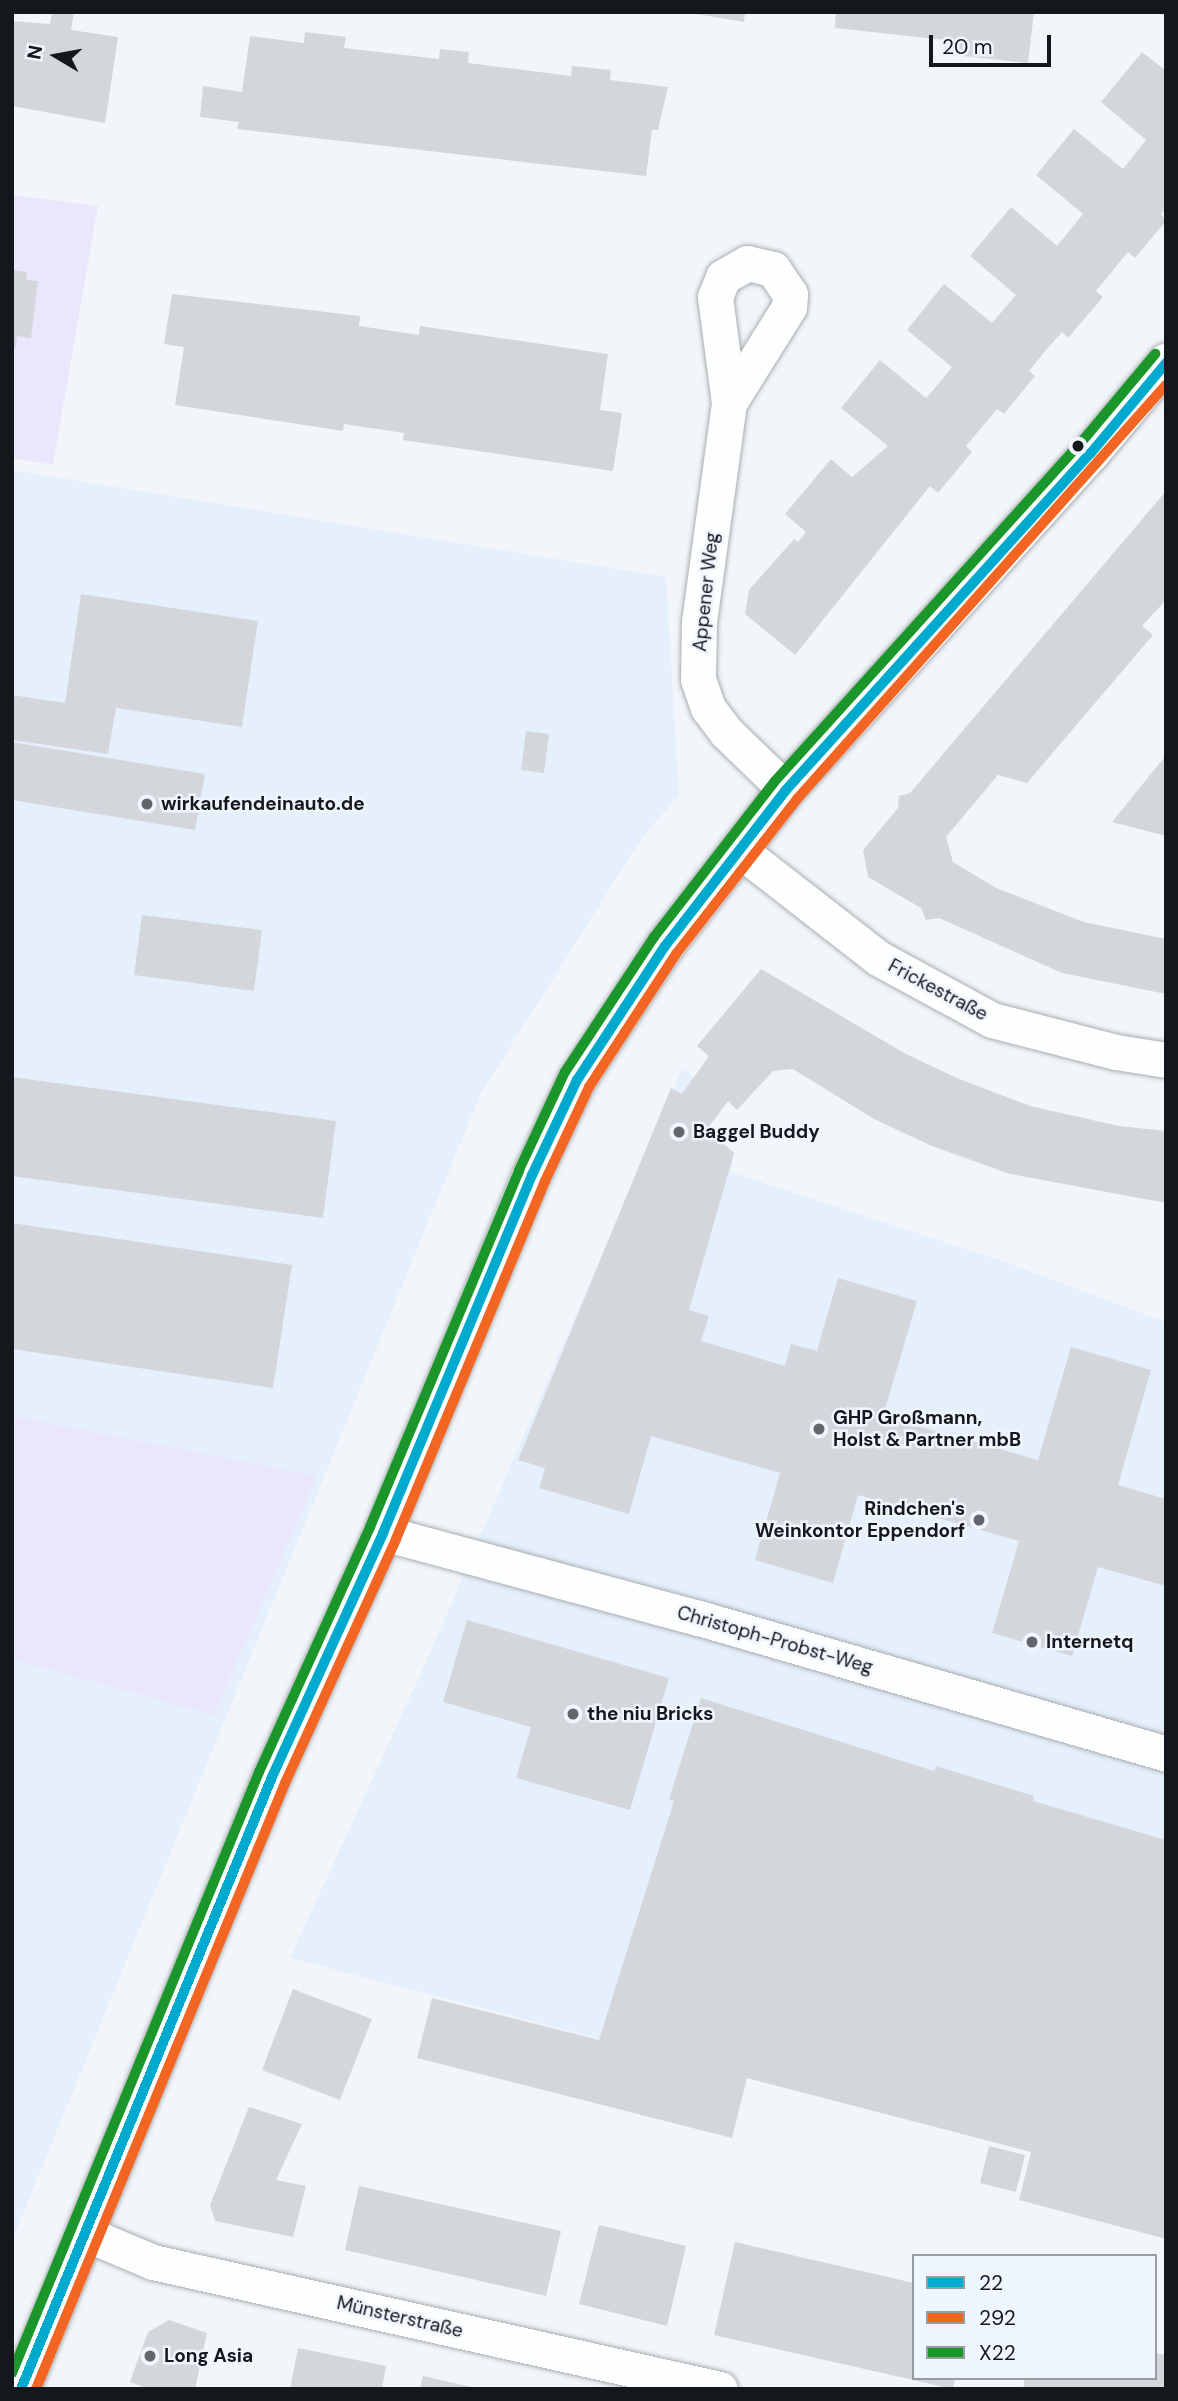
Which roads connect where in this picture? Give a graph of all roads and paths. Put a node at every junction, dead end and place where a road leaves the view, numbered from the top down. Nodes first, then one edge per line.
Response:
1 (1166, 363) edge
2 (729, 403) dead end
3 (786, 790) junction
4 (742, 852) junction
5 (1166, 1060) edge
6 (383, 1533) junction
7 (1166, 1754) edge
8 (84, 2233) junction
9 (22, 2389) edge
10 (720, 2389) edge

1 - 3 main road
2 - 3 street, Appener Weg
3 - 4 main road
4 - 5 street, Frickestraße
4 - 6 main road
6 - 7 street, Christoph-Probst-Weg
6 - 8 main road
8 - 9 main road
8 - 10 street, Münsterstraße

